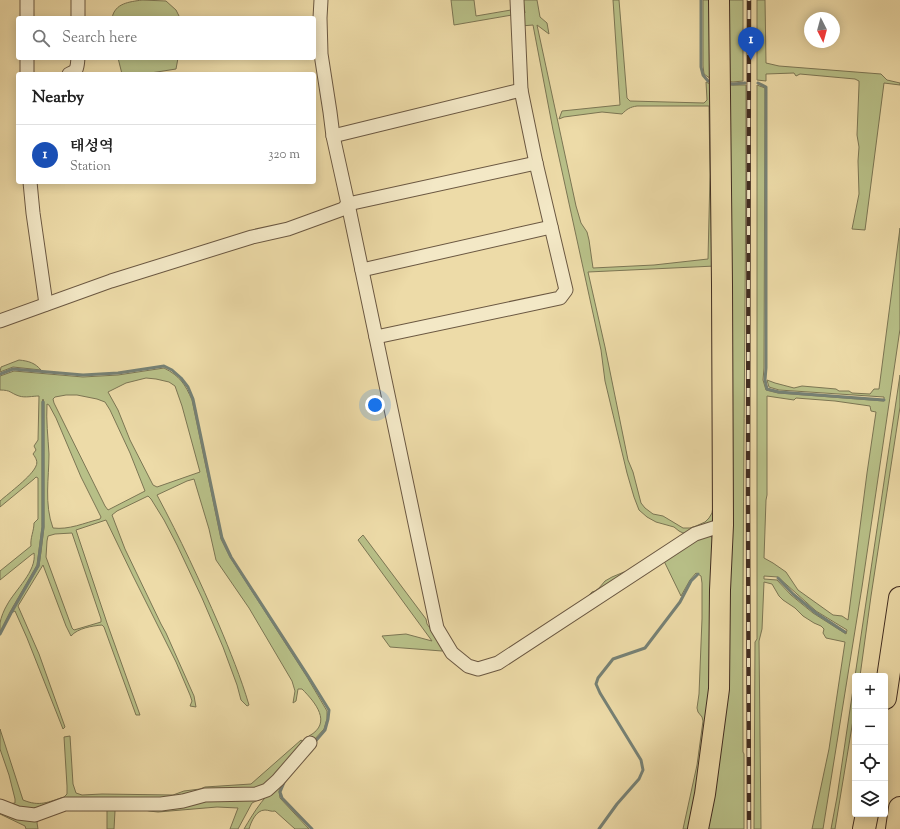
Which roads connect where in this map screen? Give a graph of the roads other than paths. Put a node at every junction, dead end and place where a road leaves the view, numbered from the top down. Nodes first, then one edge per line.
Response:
1 (27, 0) edge
2 (78, 0) edge
3 (320, 0) edge
4 (517, 0) edge
5 (719, 0) edge
6 (27, 16) edge
7 (78, 16) edge
8 (27, 60) edge
9 (78, 60) edge
10 (27, 72) edge
11 (74, 72) edge
12 (521, 90) junction
13 (333, 136) junction
14 (536, 163) junction
15 (30, 184) edge
16 (348, 204) junction
17 (551, 227) junction
18 (362, 270) junction
19 (46, 304) junction
20 (0, 321) edge
21 (376, 337) junction
22 (723, 525) junction
23 (900, 598) edge
24 (888, 678) edge
25 (310, 743) dead end
26 (0, 806) edge
27 (900, 808) edge
28 (866, 817) edge
29 (698, 829) edge
30 (864, 829) edge
31 (897, 829) edge

1 - 6 street
2 - 7 street
3 - 13 street
4 - 12 street
5 - 22 main road
8 - 10 street
9 - 11 street
12 - 13 street
12 - 14 street
13 - 16 street
14 - 16 street
14 - 17 street
15 - 19 street
16 - 18 street
16 - 19 street
17 - 18 street
17 - 21 street
18 - 21 street
19 - 20 street
21 - 22 street
22 - 29 main road
23 - 24 highway
25 - 26 street
27 - 31 highway
28 - 30 highway

